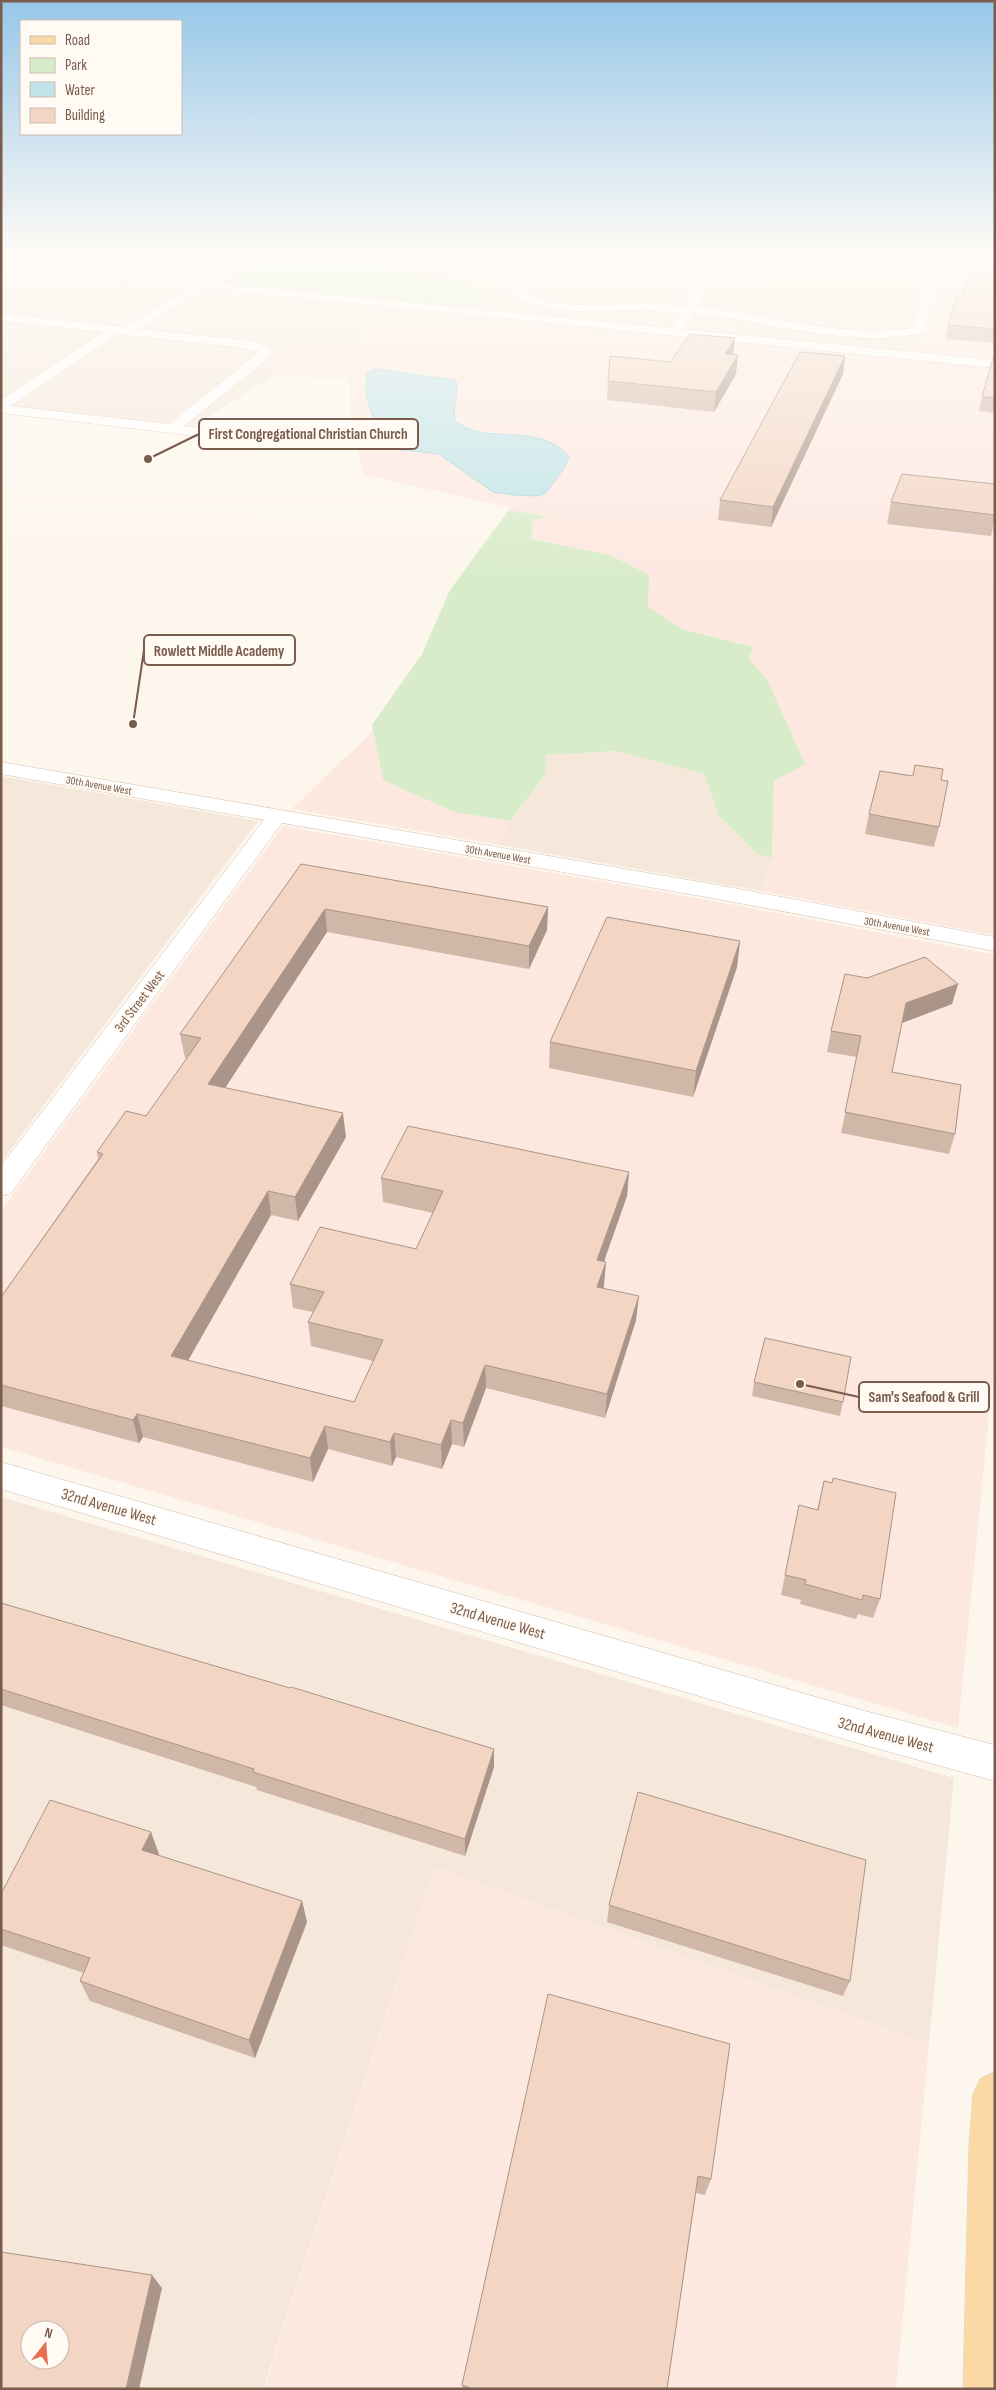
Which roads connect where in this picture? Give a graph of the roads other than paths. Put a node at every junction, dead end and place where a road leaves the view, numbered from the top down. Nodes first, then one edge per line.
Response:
1 (72, 363) edge
2 (255, 363) edge
3 (980, 363) edge
4 (995, 364) edge
5 (1, 408) edge
6 (170, 430) junction
7 (285, 442) dead end
8 (1, 768) edge
9 (277, 816) junction
10 (995, 944) edge
11 (1, 1186) edge
12 (1, 1475) edge
13 (995, 1763) edge
14 (995, 2094) edge
15 (988, 2389) edge

1 - 5 street
2 - 6 street
3 - 4 street
5 - 6 street
6 - 7 street
8 - 9 street, 30th Avenue West
9 - 10 street, 30th Avenue West
9 - 11 street, 3rd Street West
12 - 13 street, 32nd Avenue West
14 - 15 main road

